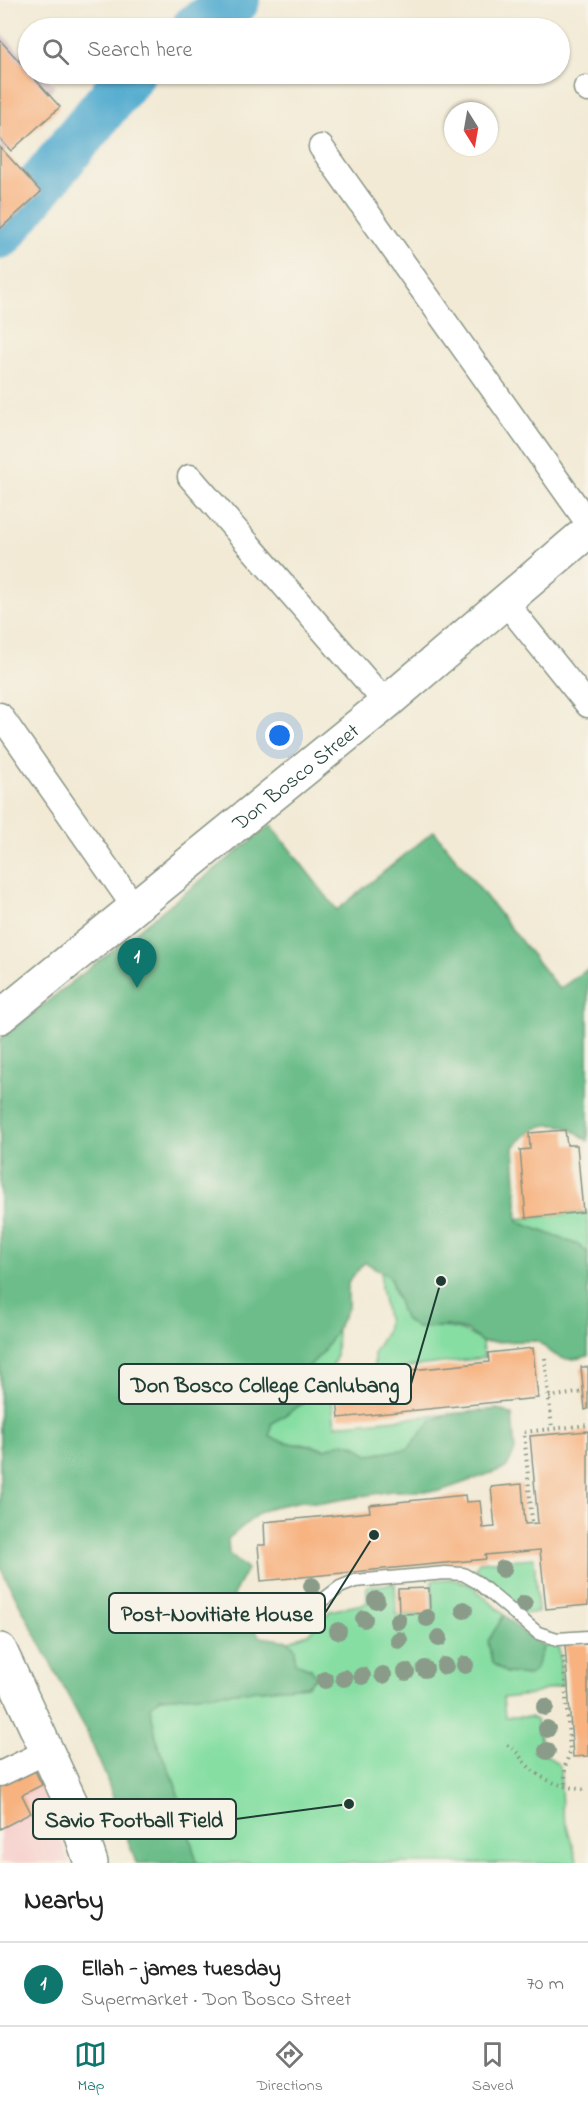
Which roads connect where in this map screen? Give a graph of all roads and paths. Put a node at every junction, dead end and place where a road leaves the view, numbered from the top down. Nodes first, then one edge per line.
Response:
1 (321, 147) dead end
2 (190, 477) dead end
3 (588, 523) edge
4 (588, 531) edge
5 (506, 603) junction
6 (386, 703) junction
7 (588, 705) edge
8 (0, 715) edge
9 (135, 908) junction
10 (0, 1017) edge
11 (545, 1358) dead end
12 (584, 1392) dead end
13 (549, 1396) junction
14 (588, 1425) edge
15 (552, 1429) junction
16 (532, 1521) dead end
17 (255, 1611) dead end
18 (588, 1637) edge
19 (562, 1638) junction
20 (0, 1650) edge
21 (507, 1745) dead end
22 (48, 1751) junction
23 (0, 1774) edge
24 (565, 1788) junction
25 (588, 1790) edge
26 (92, 1863) edge

1 - 3 street
2 - 6 street
4 - 5 street, Don Bosco Street
5 - 6 street, Don Bosco Street
5 - 7 street
6 - 9 street, Don Bosco Street
8 - 9 street
9 - 10 street, Don Bosco Street
11 - 13 path
12 - 13 path
13 - 15 path
14 - 15 path
15 - 16 path
17 - 19 lane
18 - 19 lane
19 - 24 path
20 - 22 street
21 - 24 path
22 - 23 street
22 - 26 street
24 - 25 path

